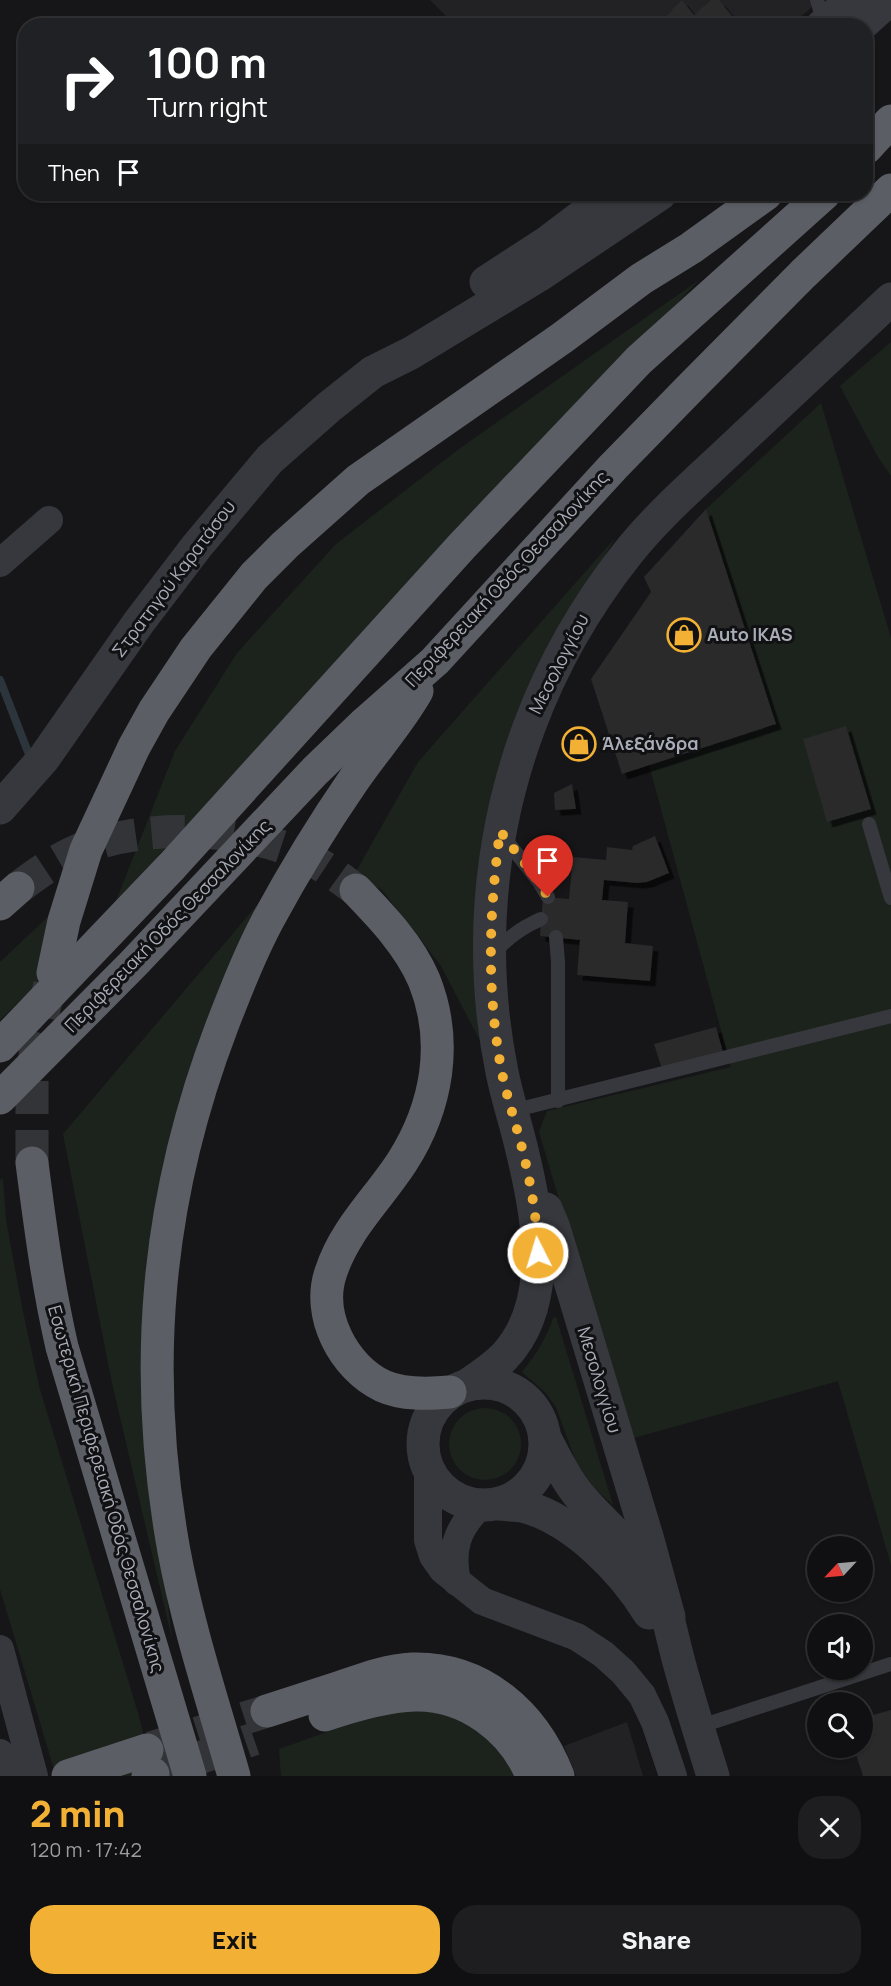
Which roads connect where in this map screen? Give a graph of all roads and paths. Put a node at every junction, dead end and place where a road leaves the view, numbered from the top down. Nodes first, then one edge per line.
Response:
1 (817, 0) edge
2 (852, 0) edge
3 (889, 0) edge
4 (821, 18) edge
5 (831, 18) edge
6 (869, 18) edge
7 (891, 190) edge
8 (602, 201) edge
9 (650, 201) edge
10 (756, 201) edge
11 (817, 201) edge
12 (891, 299) edge
13 (373, 372) junction
14 (49, 520) dead end
15 (0, 563) edge
16 (435, 661) junction
17 (0, 808) edge
18 (869, 824) dead end
19 (500, 831) junction
20 (356, 890) tunnel mouth
21 (548, 897) dead end
22 (891, 897) edge
23 (541, 919) dead end
24 (556, 937) dead end
25 (490, 959) junction
26 (52, 973) tunnel mouth
27 (891, 1016) edge
28 (0, 1046) edge
29 (0, 1098) edge
30 (558, 1101) junction
31 (512, 1111) junction
32 (522, 1146) junction
33 (32, 1163) tunnel mouth
34 (459, 1388) junction
35 (545, 1438) junction
36 (428, 1470) junction
37 (490, 1504) junction
38 (458, 1582) junction
39 (185, 1602) junction
40 (669, 1617) junction
41 (0, 1649) edge
42 (679, 1663) junction
43 (891, 1664) edge
44 (698, 1727) junction
45 (149, 1767) tunnel mouth
46 (14, 1769) edge
47 (68, 1776) edge
48 (190, 1776) edge
49 (234, 1776) edge
50 (253, 1776) edge
51 (532, 1776) edge
52 (558, 1776) edge
53 (673, 1776) edge
54 (713, 1776) edge

1 - 4 lane
2 - 5 street
3 - 6 street
7 - 16 highway, Περιφερειακή Οδός Θεσσαλονίκης
8 - 13 street
9 - 13 street
10 - 26 highway
11 - 28 highway, Περιφερειακή Οδός Θεσσαλονίκης
12 - 19 street, Μεσολογγίου
13 - 17 street, Στρατηγού Καρατάσου
14 - 15 street
16 - 29 highway, Περιφερειακή Οδός Θεσσαλονίκης
16 - 39 highway
18 - 22 lane
19 - 21 lane
19 - 25 street, Μεσολογγίου
20 - 34 highway
23 - 25 lane
24 - 30 lane
25 - 31 street, Μεσολογγίου
27 - 30 lane
30 - 31 lane
31 - 32 street, Μεσολογγίου
32 - 34 street, Μεσολογγίου
32 - 40 street, Μεσολογγίου
33 - 48 highway, Εσωτερική Περιφερειακή Οδός Θεσσαλονίκης
34 - 35 street
34 - 36 street
35 - 37 street
35 - 40 street, Μεσολογγίου
36 - 37 street
36 - 38 street
37 - 38 street
37 - 42 street, Μεσολογγίου
38 - 53 street
39 - 49 highway
39 - 50 highway
40 - 42 street, Μεσολογγίου
41 - 46 street
42 - 44 street, Μεσολογγίου
43 - 44 lane
44 - 54 street, Μεσολογγίου
45 - 47 highway
51 - 52 highway

